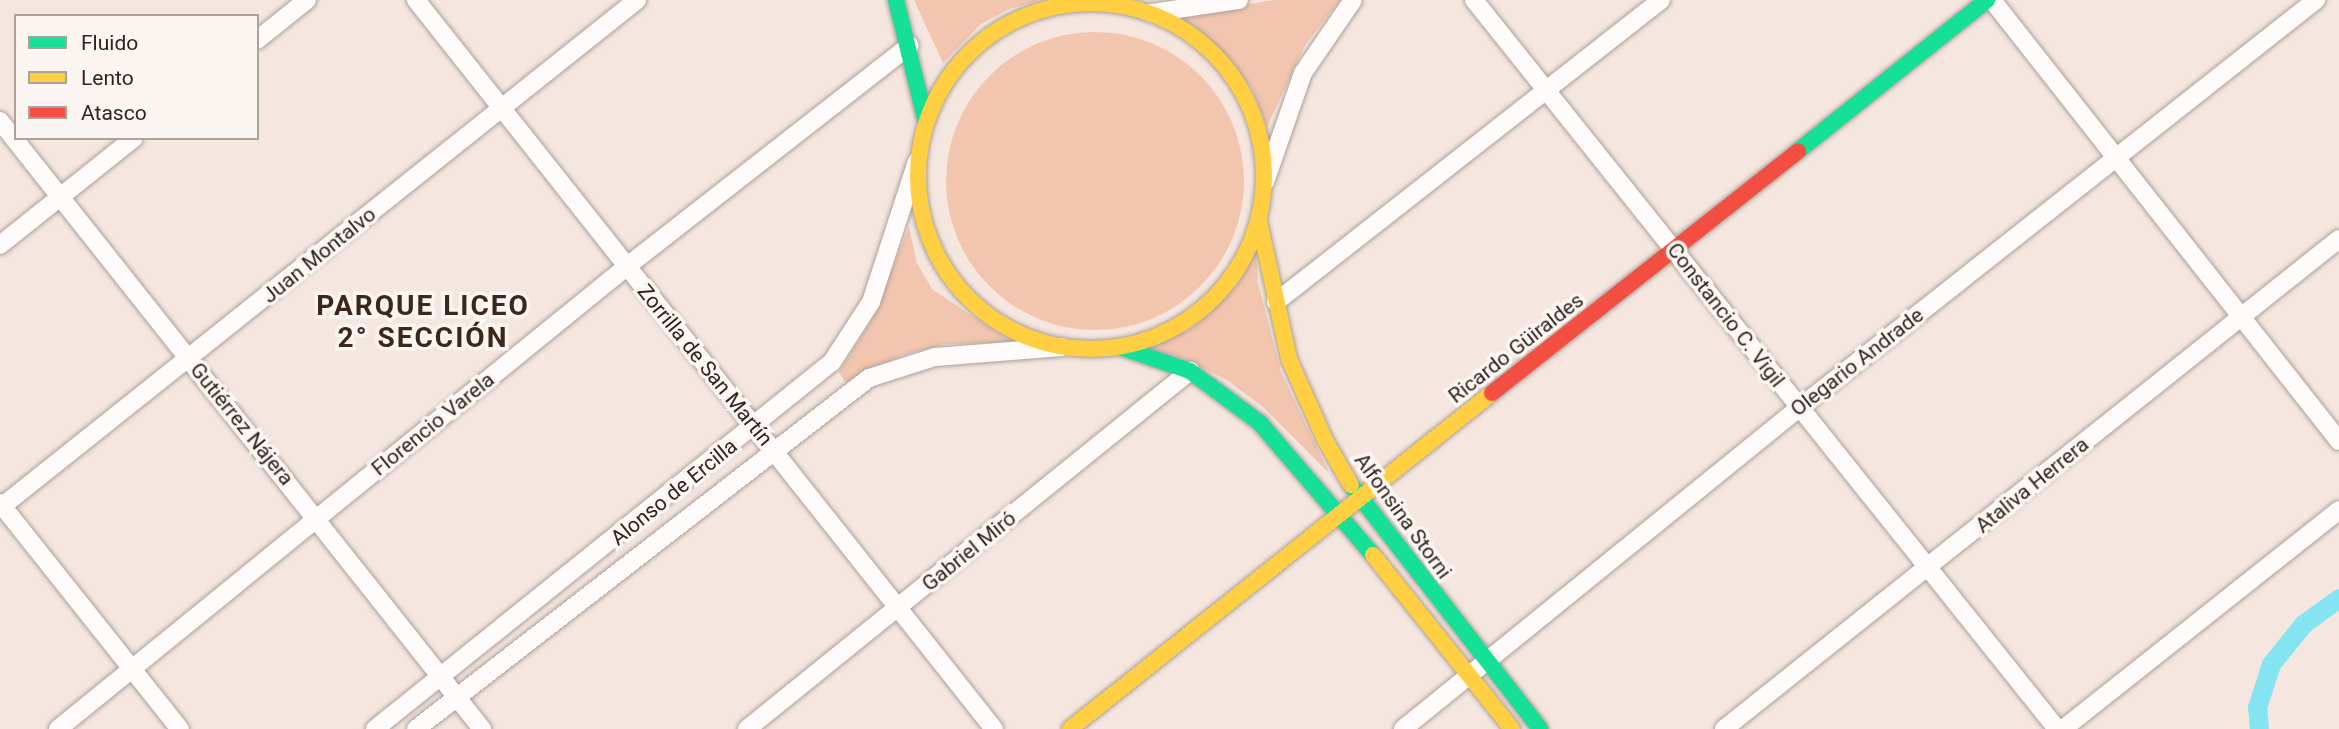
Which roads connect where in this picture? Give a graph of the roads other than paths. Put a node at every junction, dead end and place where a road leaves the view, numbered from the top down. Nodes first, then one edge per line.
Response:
1 (307, 0) edge
2 (416, 0) edge
3 (637, 0) edge
4 (896, 0) edge
5 (1239, 0) edge
6 (1353, 0) edge
7 (1474, 0) edge
8 (1661, 0) edge
9 (1989, 0) edge
10 (2316, 0) edge
11 (1073, 1) edge
12 (1151, 13) junction
13 (259, 38) edge
14 (910, 45) junction
15 (1547, 91) junction
16 (503, 108) junction
17 (925, 118) junction
18 (0, 121) edge
19 (14, 139) edge
20 (15, 140) edge
21 (131, 140) edge
22 (2116, 156) junction
23 (917, 162) junction
24 (1265, 182) junction
25 (60, 197) junction
26 (1259, 221) junction
27 (2339, 239) edge
28 (0, 245) edge
29 (1675, 249) junction
30 (626, 267) junction
31 (1276, 302) junction
32 (2241, 318) junction
33 (1062, 347) junction
34 (1120, 347) junction
35 (190, 358) junction
36 (1190, 371) junction
37 (1799, 408) junction
38 (756, 426) junction
39 (2339, 440) edge
40 (774, 450) junction
41 (1359, 498) junction
42 (1, 506) edge
43 (2339, 510) edge
44 (1339, 512) junction
45 (318, 518) junction
46 (1929, 567) junction
47 (898, 608) junction
48 (1487, 662) junction
49 (131, 669) junction
50 (1471, 675) junction
51 (442, 677) junction
52 (457, 697) junction
53 (58, 729) edge
54 (180, 729) edge
55 (375, 729) edge
56 (416, 729) edge
57 (482, 729) edge
58 (747, 729) edge
59 (994, 729) edge
60 (1070, 729) edge
61 (1403, 729) edge
62 (1512, 729) edge
63 (1541, 729) edge
64 (1724, 729) edge
65 (2057, 729) edge
66 (2063, 729) edge

1 - 13 street
2 - 16 street, Zorrilla de San Martín
3 - 16 street, Juan Montalvo
4 - 14 street
5 - 12 street
6 - 24 street
7 - 15 street, Constancio C. Vigil
8 - 15 street
9 - 22 street
9 - 29 street, Ricardo Güiraldes
10 - 22 street, Olegario Andrade
11 - 12 street
11 - 17 street
12 - 24 street
14 - 17 street
14 - 30 street, Florencio Varela
15 - 29 street, Constancio C. Vigil
15 - 31 street
16 - 30 street, Zorrilla de San Martín
16 - 35 street, Juan Montalvo
17 - 23 street
18 - 19 street, Gutiérrez Nájera
20 - 25 street, Gutiérrez Nájera
21 - 25 street
22 - 32 street
22 - 37 street, Olegario Andrade
23 - 33 street
23 - 38 street, Alonso de Ercilla
24 - 26 street
25 - 28 street
25 - 35 street, Gutiérrez Nájera
26 - 31 street, Alfonsina Storni
26 - 34 street
27 - 32 street, Ataliva Herrera
29 - 37 street, Constancio C. Vigil
29 - 41 street, Ricardo Güiraldes
30 - 38 street, Zorrilla de San Martín
30 - 45 street, Florencio Varela
31 - 41 street, Alfonsina Storni
32 - 39 street
32 - 46 street, Ataliva Herrera
33 - 34 street
33 - 40 street, Alonso de Ercilla
34 - 36 street, Alfonsina Storni
35 - 42 street, Juan Montalvo
35 - 45 street, Gutiérrez Nájera
36 - 44 street, Alfonsina Storni
36 - 47 street, Gabriel Miró
37 - 46 street, Constancio C. Vigil
37 - 48 street, Olegario Andrade
38 - 40 street, Zorrilla de San Martín
38 - 51 street, Alonso de Ercilla
40 - 47 street, Zorrilla de San Martín
40 - 52 street, Alonso de Ercilla
41 - 44 street, Ricardo Güiraldes
41 - 48 street, Alfonsina Storni
42 - 49 street
43 - 66 street
44 - 50 street, Alfonsina Storni
44 - 60 street, Ricardo Güiraldes
45 - 49 street, Florencio Varela
45 - 51 street, Gutiérrez Nájera
46 - 64 street, Ataliva Herrera
46 - 65 street, Constancio C. Vigil
47 - 58 street, Gabriel Miró
47 - 59 street, Zorrilla de San Martín
48 - 50 street, Olegario Andrade
48 - 63 street, Alfonsina Storni
49 - 53 street, Florencio Varela
49 - 54 street
50 - 61 street, Olegario Andrade
50 - 62 street, Alfonsina Storni
51 - 52 street, Gutiérrez Nájera
51 - 55 street, Alonso de Ercilla
52 - 56 street, Alonso de Ercilla
52 - 57 street, Gutiérrez Nájera

